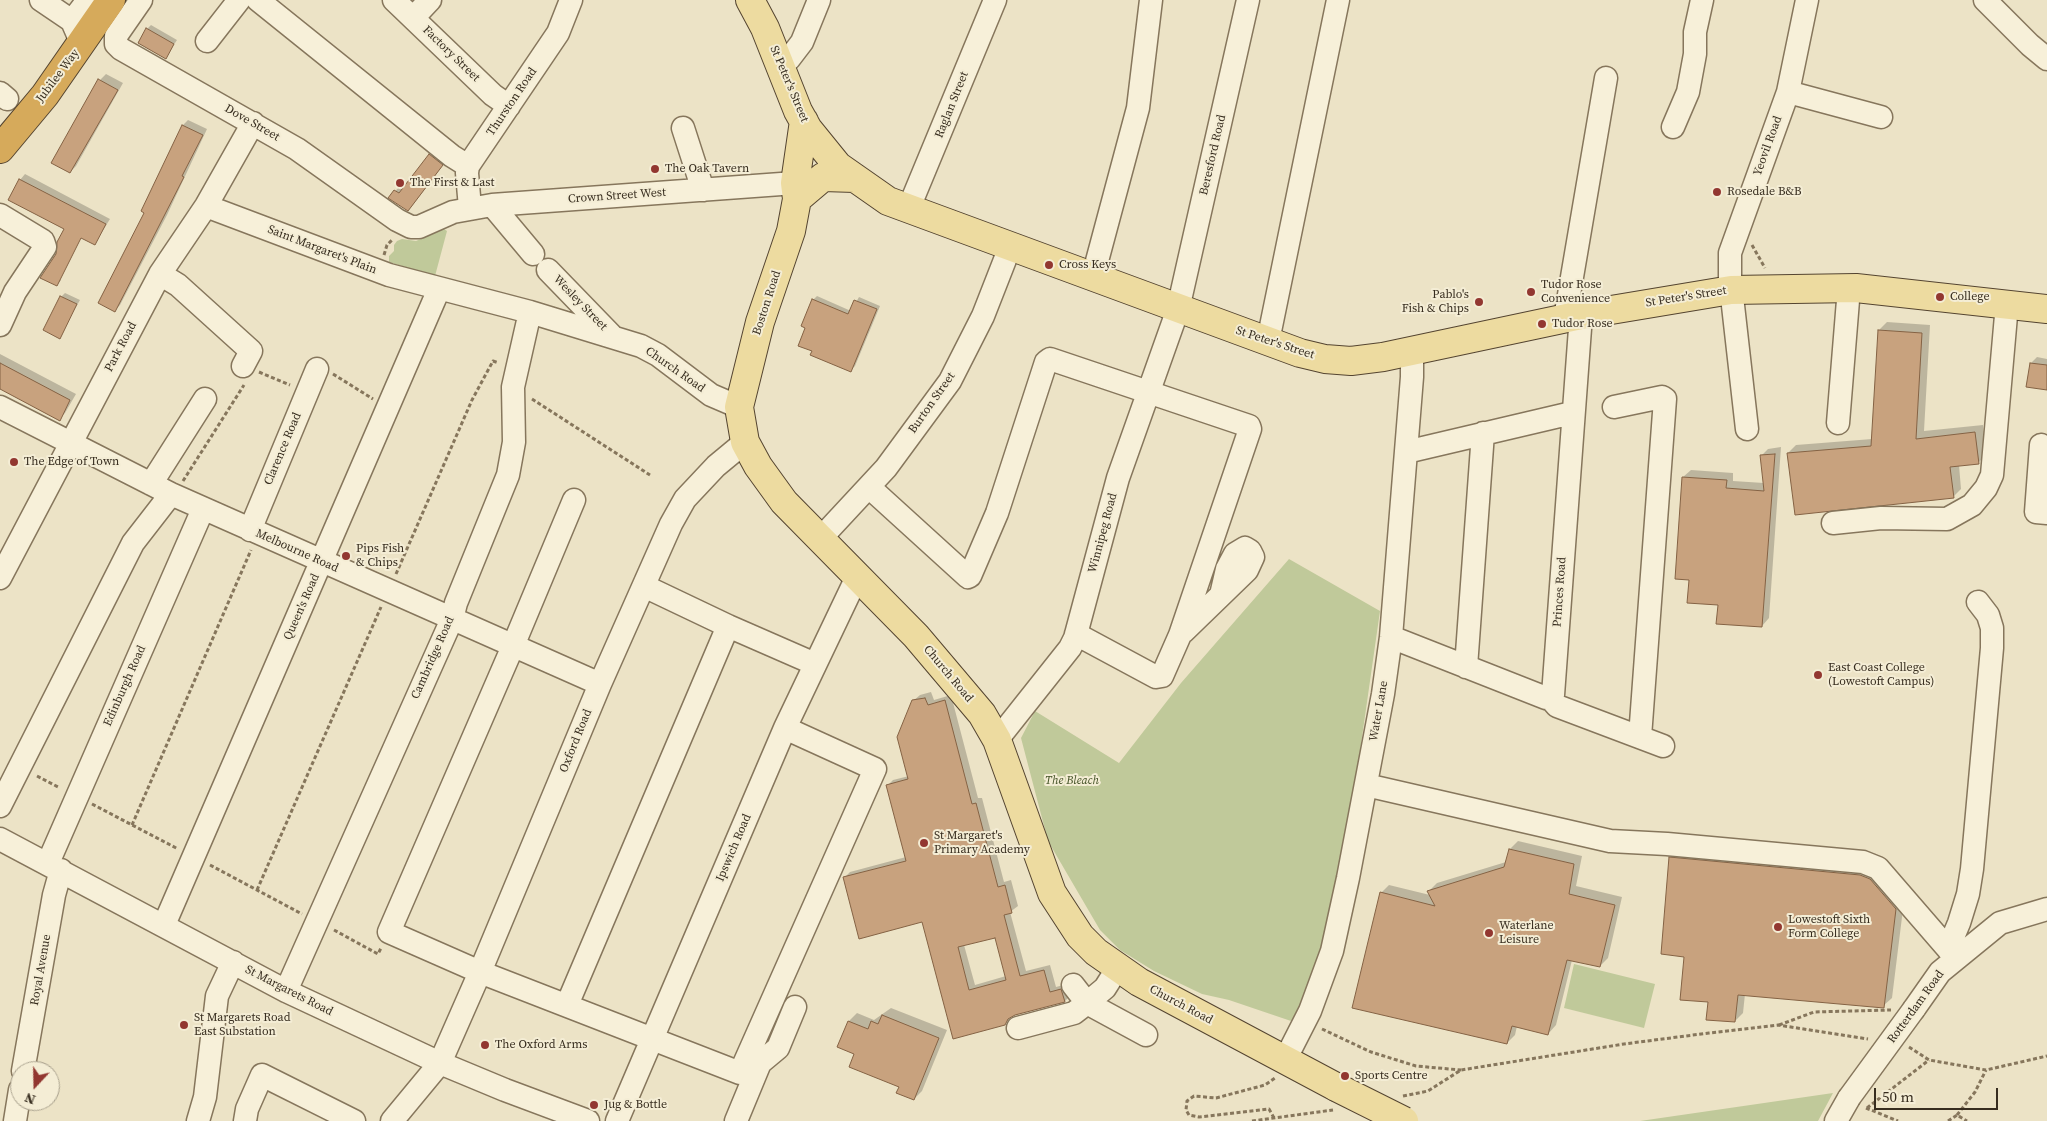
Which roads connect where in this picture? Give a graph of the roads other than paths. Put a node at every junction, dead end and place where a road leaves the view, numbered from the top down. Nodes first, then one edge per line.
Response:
1 (41, 0) edge
2 (88, 0) edge
3 (111, 0) edge
4 (141, 0) edge
5 (239, 0) edge
6 (258, 0) edge
7 (394, 0) edge
8 (430, 0) edge
9 (571, 0) edge
10 (750, 0) edge
11 (819, 0) edge
12 (995, 0) edge
13 (1151, 0) edge
14 (1248, 0) edge
15 (1338, 0) edge
16 (1702, 0) edge
17 (1807, 0) edge
18 (1985, 0) edge
19 (414, 17) junction
20 (78, 32) junction
21 (207, 40) dead end
22 (2047, 58) edge
23 (780, 64) junction
24 (1606, 78) dead end
25 (1788, 92) junction
26 (509, 106) junction
27 (1881, 117) dead end
28 (804, 121) junction
29 (253, 123) junction
30 (1673, 127) dead end
31 (683, 128) dead end
32 (0, 149) edge
33 (468, 166) junction
34 (854, 178) junction
35 (703, 190) junction
36 (799, 191) junction
37 (492, 205) junction
38 (206, 206) junction
39 (470, 208) junction
40 (908, 210) junction
41 (0, 215) edge
42 (429, 222) joint
43 (1010, 247) junction
44 (160, 274) junction
45 (1093, 276) junction
46 (1849, 288) junction
47 (439, 289) junction
48 (1732, 290) junction
49 (2008, 304) junction
50 (1178, 309) junction
51 (2047, 309) edge
52 (530, 312) junction
53 (1573, 316) junction
54 (0, 325) edge
55 (612, 336) junction
56 (1268, 341) junction
57 (1412, 350) junction
58 (317, 369) road end
59 (249, 371) road end
60 (1149, 392) junction
61 (205, 399) dead end
62 (0, 407) edge
63 (739, 407) junction
64 (1614, 407) dead end
65 (1572, 413) junction
66 (1838, 423) dead end
67 (1747, 429) dead end
68 (1483, 433) junction
69 (745, 442) junction
70 (70, 444) junction
71 (2041, 445) dead end
72 (1406, 452) junction
73 (151, 484) junction
74 (869, 487) junction
75 (172, 495) junction
76 (574, 500) dead end
77 (203, 508) junction
78 (2047, 513) edge
79 (1833, 523) dead end
80 (254, 532) junction
81 (820, 539) junction
82 (322, 562) junction
83 (858, 577) junction
84 (0, 578) edge
85 (644, 586) junction
86 (1221, 596) dead end
87 (1978, 602) dead end
88 (452, 620) junction
89 (728, 626) junction
90 (1076, 634) junction
91 (1180, 635) junction
92 (1391, 637) junction
93 (513, 646) junction
94 (815, 664) junction
95 (1466, 667) junction
96 (600, 684) junction
97 (1550, 698) junction
98 (786, 728) junction
99 (1640, 737) junction
100 (997, 740) junction
101 (1663, 746) dead end
102 (1366, 785) junction
103 (0, 806) edge
104 (0, 839) edge
105 (54, 866) junction
106 (2047, 909) edge
107 (164, 925) junction
108 (1951, 953) junction
109 (233, 962) junction
110 (1117, 969) junction
111 (480, 972) junction
112 (1073, 985) dead end
113 (286, 991) junction
114 (1087, 1003) junction
115 (567, 1005) junction
116 (796, 1007) dead end
117 (1018, 1028) dead end
118 (1146, 1035) dead end
119 (653, 1038) junction
120 (1286, 1060) junction
121 (25, 1061) edge
122 (440, 1063) junction
123 (1402, 1109) edge
124 (198, 1121) edge
125 (245, 1121) edge
126 (354, 1121) edge
127 (392, 1121) edge
128 (588, 1121) edge
129 (617, 1121) edge
130 (736, 1121) edge
131 (1836, 1121) edge

1 - 20 street
2 - 20 street
3 - 20 highway, Jubilee Way
4 - 29 street, Dove Street
5 - 21 street
6 - 33 street
7 - 19 street, Factory Street
8 - 19 street
9 - 26 street, Thurston Road
10 - 23 main road, St Peter's Street
11 - 23 street
12 - 40 street, Raglan Street
13 - 45 street
14 - 50 street, Beresford Road
15 - 56 street
16 - 30 street
17 - 25 street, Yeovil Road
18 - 22 street
19 - 26 street, Factory Street
20 - 32 highway, Jubilee Way
23 - 28 main road, St Peter's Street
24 - 53 street, Princes Road
25 - 27 street
25 - 48 street, Yeovil Road
26 - 33 street, Thurston Road
28 - 34 main road, St Peter's Street
28 - 36 main road, Boston Road
29 - 38 street, Park Road
29 - 42 street, Dove Street
31 - 35 street
33 - 39 street
34 - 36 main road
34 - 40 main road, St Peter's Street
35 - 36 street, Crown Street West
35 - 37 street, Crown Street West
36 - 63 main road, Boston Road
37 - 39 street, Crown Street West
37 - 55 street, Wesley Street
38 - 44 street, Park Road
38 - 47 street, Saint Margaret's Plain
39 - 42 street, Crown Street West
40 - 43 main road, St Peter's Street
41 - 54 street
43 - 45 main road, St Peter's Street
43 - 74 street, Burton Street
44 - 59 street
44 - 70 street, Park Road
45 - 50 main road, St Peter's Street
46 - 48 main road, St Peter's Street
46 - 49 main road, St Peter's Street
46 - 66 street
47 - 52 street, Church Road
47 - 82 street, Queen's Road
48 - 53 main road, St Peter's Street
48 - 67 street, Yeovil Road
49 - 51 main road, St Peter's Street
49 - 79 street
50 - 56 main road, St Peter's Street
50 - 60 street, Winnipeg Road
52 - 55 street, Church Road
52 - 88 street, Cambridge Road
53 - 57 main road, St Peter's Street
53 - 65 street, Princes Road
55 - 63 street, Church Road
56 - 57 main road, St Peter's Street
57 - 72 street, Water Lane
58 - 80 street, Clarence Road
60 - 74 street
60 - 90 street, Winnipeg Road
60 - 91 street
61 - 73 street
62 - 70 street, Melbourne Road
63 - 69 main road, Church Road
64 - 99 street
65 - 68 street
65 - 97 street, Princes Road
68 - 72 street
68 - 95 street
69 - 81 main road, Church Road
69 - 85 street, Oxford Road
70 - 73 street, Melbourne Road
70 - 84 street, Park Road
71 - 78 street
72 - 92 street, Water Lane
73 - 75 street, Melbourne Road
74 - 81 street, Burton Street
75 - 77 street, Melbourne Road
75 - 103 street
76 - 93 street
77 - 80 street, Melbourne Road
77 - 105 street, Edinburgh Road
80 - 82 street, Melbourne Road
81 - 83 main road, Church Road
82 - 88 street, Melbourne Road
82 - 107 street, Queen's Road
83 - 94 street, Ipswich Road
83 - 100 main road, Church Road
85 - 89 street
85 - 96 street, Oxford Road
86 - 91 street
87 - 108 street
88 - 93 street, Melbourne Road
88 - 113 street, Cambridge Road
89 - 94 street
89 - 115 street
90 - 91 street
90 - 100 street, Winnipeg Road
92 - 95 street
92 - 102 street, Water Lane
93 - 96 street, Melbourne Road
93 - 111 street
94 - 98 street, Ipswich Road
95 - 97 street
96 - 111 street, Oxford Road
97 - 99 street
98 - 119 street, Ipswich Road
98 - 119 street
99 - 101 street
100 - 110 main road, Church Road
102 - 108 street
102 - 120 street, Water Lane
104 - 105 street, St Margarets Road
105 - 107 street, St Margarets Road
105 - 121 street, Royal Avenue
106 - 108 street, Rotterdam Road
107 - 109 street, St Margarets Road
108 - 131 street, Rotterdam Road, bridge
109 - 113 street, St Margarets Road
109 - 124 street
110 - 114 street
110 - 120 main road, Church Road
111 - 115 street
111 - 122 street, Oxford Road
112 - 114 street
113 - 122 street, St Margarets Road
114 - 117 street
114 - 118 street
115 - 119 street
116 - 130 street
119 - 129 street, Ipswich Road
120 - 123 main road, Church Road, bridge
122 - 127 street, Oxford Road
122 - 128 street, St Margarets Road
125 - 126 street

